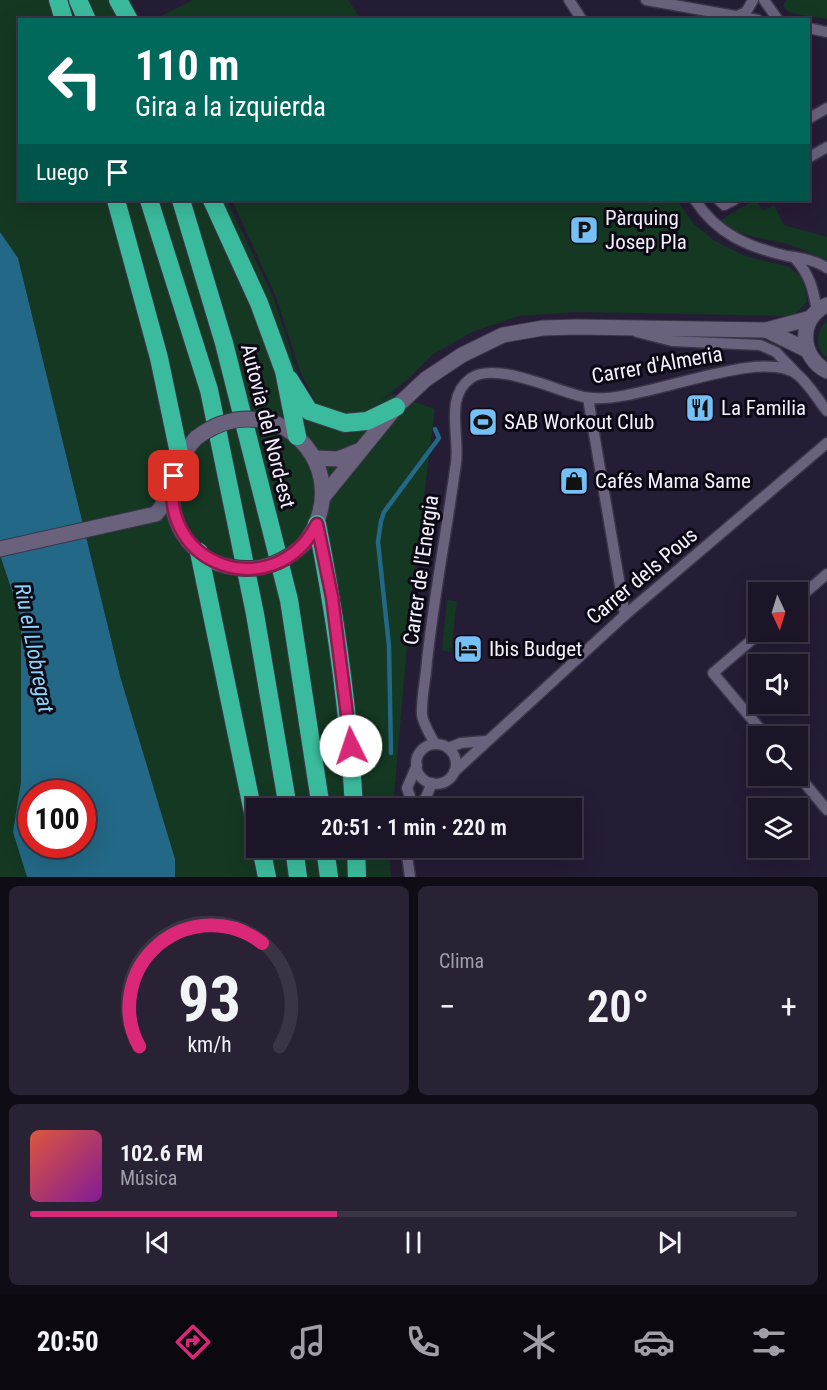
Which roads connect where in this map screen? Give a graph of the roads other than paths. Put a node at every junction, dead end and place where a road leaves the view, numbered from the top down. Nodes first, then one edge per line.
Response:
1 (58, 0) edge
2 (78, 0) edge
3 (107, 0) edge
4 (118, 0) edge
5 (646, 0) edge
6 (753, 0) edge
7 (764, 0) edge
8 (572, 1) edge
9 (737, 16) junction
10 (63, 18) edge
11 (86, 18) edge
12 (113, 18) edge
13 (128, 18) edge
14 (581, 18) edge
15 (748, 18) edge
16 (777, 18) edge
17 (810, 28) edge
18 (827, 32) edge
19 (827, 108) edge
20 (810, 118) edge
21 (827, 147) edge
22 (810, 157) edge
23 (116, 201) edge
24 (149, 201) edge
25 (181, 201) edge
26 (212, 201) edge
27 (696, 201) edge
28 (720, 201) edge
29 (733, 201) edge
30 (794, 257) junction
31 (827, 268) edge
32 (818, 312) edge
33 (626, 329) junction
34 (766, 330) junction
35 (807, 350) junction
36 (284, 370) junction
37 (827, 373) edge
38 (798, 374) junction
39 (455, 398) joint
40 (588, 398) junction
41 (396, 407) junction
42 (827, 411) edge
43 (297, 436) junction
44 (827, 443) edge
45 (361, 450) junction
46 (180, 458) junction
47 (315, 459) junction
48 (171, 495) junction
49 (323, 497) junction
50 (156, 514) junction
51 (317, 524) junction
52 (178, 525) junction
53 (0, 549) edge
54 (199, 552) junction
55 (827, 574) edge
56 (808, 590) edge
57 (625, 615) junction
58 (749, 642) edge
59 (758, 726) edge
60 (485, 741) junction
61 (435, 744) junction
62 (448, 748) junction
63 (417, 765) junction
64 (454, 772) junction
65 (432, 783) junction
66 (807, 786) edge
67 (250, 798) edge
68 (286, 798) edge
69 (319, 798) edge
70 (354, 798) edge
71 (411, 798) edge
72 (422, 798) edge
73 (827, 810) edge
74 (263, 858) edge
75 (295, 858) edge
76 (327, 858) edge
77 (356, 858) edge
78 (407, 858) edge
79 (267, 877) edge
80 (298, 877) edge
81 (328, 877) edge
82 (357, 877) edge
83 (410, 877) edge

1 - 10 highway
2 - 11 highway
3 - 12 highway
4 - 13 highway
5 - 9 street
6 - 9 street
7 - 16 street
8 - 14 street
9 - 15 street
17 - 18 street
19 - 20 street
21 - 22 street
23 - 46 highway
24 - 68 highway
25 - 69 highway, Autovia del Nord-est
26 - 36 highway
27 - 30 street
28 - 29 street
30 - 31 street
30 - 32 street
32 - 34 street
32 - 35 street
33 - 34 street
33 - 38 street
33 - 41 street
34 - 35 street
35 - 37 street
36 - 41 highway
36 - 43 highway
38 - 40 street, Carrer d'Almeria
38 - 42 street
39 - 40 street, Carrer d'Almeria
39 - 61 street, Carrer de l'Energia
40 - 57 street
41 - 45 street
43 - 46 street, bridge
43 - 47 street
44 - 57 street, Carrer dels Pous
45 - 47 street
45 - 49 street
46 - 48 street
47 - 49 street
48 - 50 street
48 - 52 street
49 - 51 street
50 - 52 street
50 - 53 street
51 - 54 street, bridge
51 - 70 highway
52 - 54 street
54 - 67 highway
55 - 56 street
57 - 60 street, Carrer dels Pous
58 - 59 street
60 - 62 street
60 - 64 street, Carrer dels Pous
61 - 62 street
61 - 63 street
62 - 64 street
63 - 65 street
63 - 71 street
64 - 65 street
65 - 72 street
66 - 73 street
74 - 79 highway
75 - 80 highway
76 - 81 highway
77 - 82 highway
78 - 83 street

